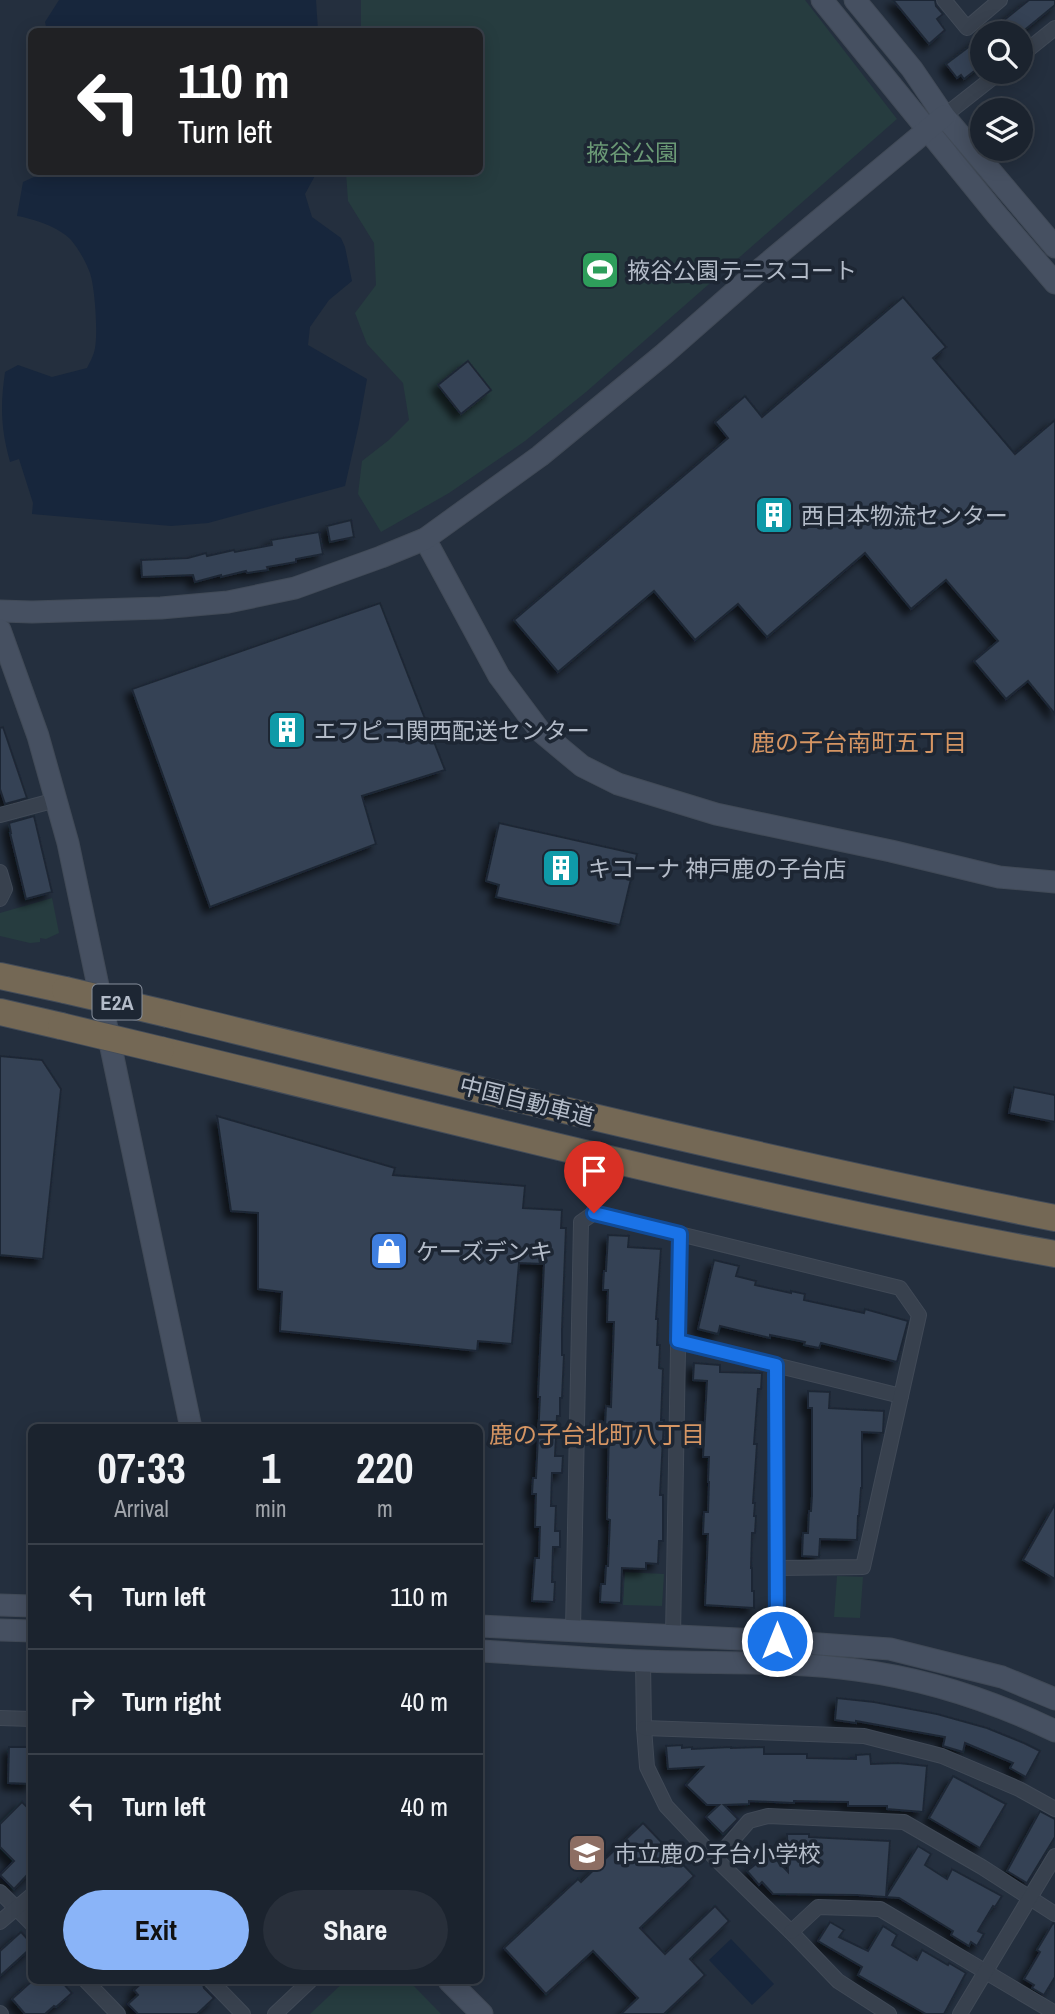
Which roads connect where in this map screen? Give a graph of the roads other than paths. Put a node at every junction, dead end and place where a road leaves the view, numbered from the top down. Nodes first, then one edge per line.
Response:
1 (822, 0) edge
2 (855, 0) edge
3 (944, 0) edge
4 (1000, 0) edge
5 (1055, 28) edge
6 (1033, 46) edge
7 (985, 84) edge
8 (936, 123) junction
9 (1055, 247) edge
10 (1055, 283) edge
11 (425, 539) junction
12 (0, 611) edge
13 (0, 630) edge
14 (56, 800) junction
15 (0, 816) edge
16 (0, 872) edge
17 (1055, 882) edge
18 (0, 899) edge
19 (0, 975) edge
20 (0, 1012) edge
21 (1055, 1218) edge
22 (680, 1234) junction
23 (1055, 1254) edge
24 (678, 1341) junction
25 (776, 1365) junction
26 (901, 1396) junction
27 (190, 1424) edge
28 (777, 1568) junction
29 (0, 1605) edge
30 (28, 1606) edge
31 (483, 1626) edge
32 (0, 1630) edge
33 (573, 1630) junction
34 (28, 1632) edge
35 (673, 1637) junction
36 (777, 1641) junction
37 (483, 1651) edge
38 (643, 1661) junction
39 (1055, 1699) edge
40 (0, 1718) edge
41 (28, 1719) edge
42 (644, 1728) junction
43 (1055, 1731) edge
44 (1055, 1809) edge
45 (1055, 1856) edge
46 (716, 1859) junction
47 (0, 1892) edge
48 (28, 1898) edge
49 (1030, 1899) junction
50 (16, 1909) junction
51 (1055, 1914) edge
52 (28, 1920) edge
53 (0, 1923) edge
54 (791, 1932) junction
55 (985, 1970) junction
56 (89, 1984) edge
57 (214, 1984) edge
58 (307, 1984) edge
59 (452, 1984) edge
60 (1055, 2012) edge
61 (118, 2014) edge
62 (243, 2014) edge
63 (275, 2014) edge
64 (482, 2014) edge
65 (889, 2014) edge
66 (960, 2014) edge

1 - 8 street
2 - 8 street
3 - 4 street
5 - 6 street
7 - 8 street
8 - 9 street
8 - 10 street
8 - 11 street
11 - 12 street
11 - 17 street
13 - 14 street
14 - 15 street
14 - 27 street
16 - 18 street
19 - 21 highway, 中国自動車道 / E2A, bridge
20 - 23 highway, 中国自動車道 / E2A, bridge
22 - 24 street
22 - 26 street
22 - 33 street
24 - 25 street
24 - 35 street
25 - 26 street
25 - 28 street
26 - 28 street
28 - 36 street
29 - 30 street
31 - 33 street
32 - 34 street
33 - 35 street
35 - 36 street
36 - 39 street
37 - 38 street
38 - 42 street
38 - 43 street
40 - 41 street
42 - 44 street
42 - 46 street
45 - 49 street
46 - 49 street
46 - 54 street
47 - 50 street
48 - 50 street
49 - 51 street
49 - 55 street
50 - 52 street
50 - 53 street
54 - 55 street
54 - 65 street
55 - 60 street
55 - 66 street
56 - 61 street
57 - 62 street
58 - 63 street
59 - 64 street

